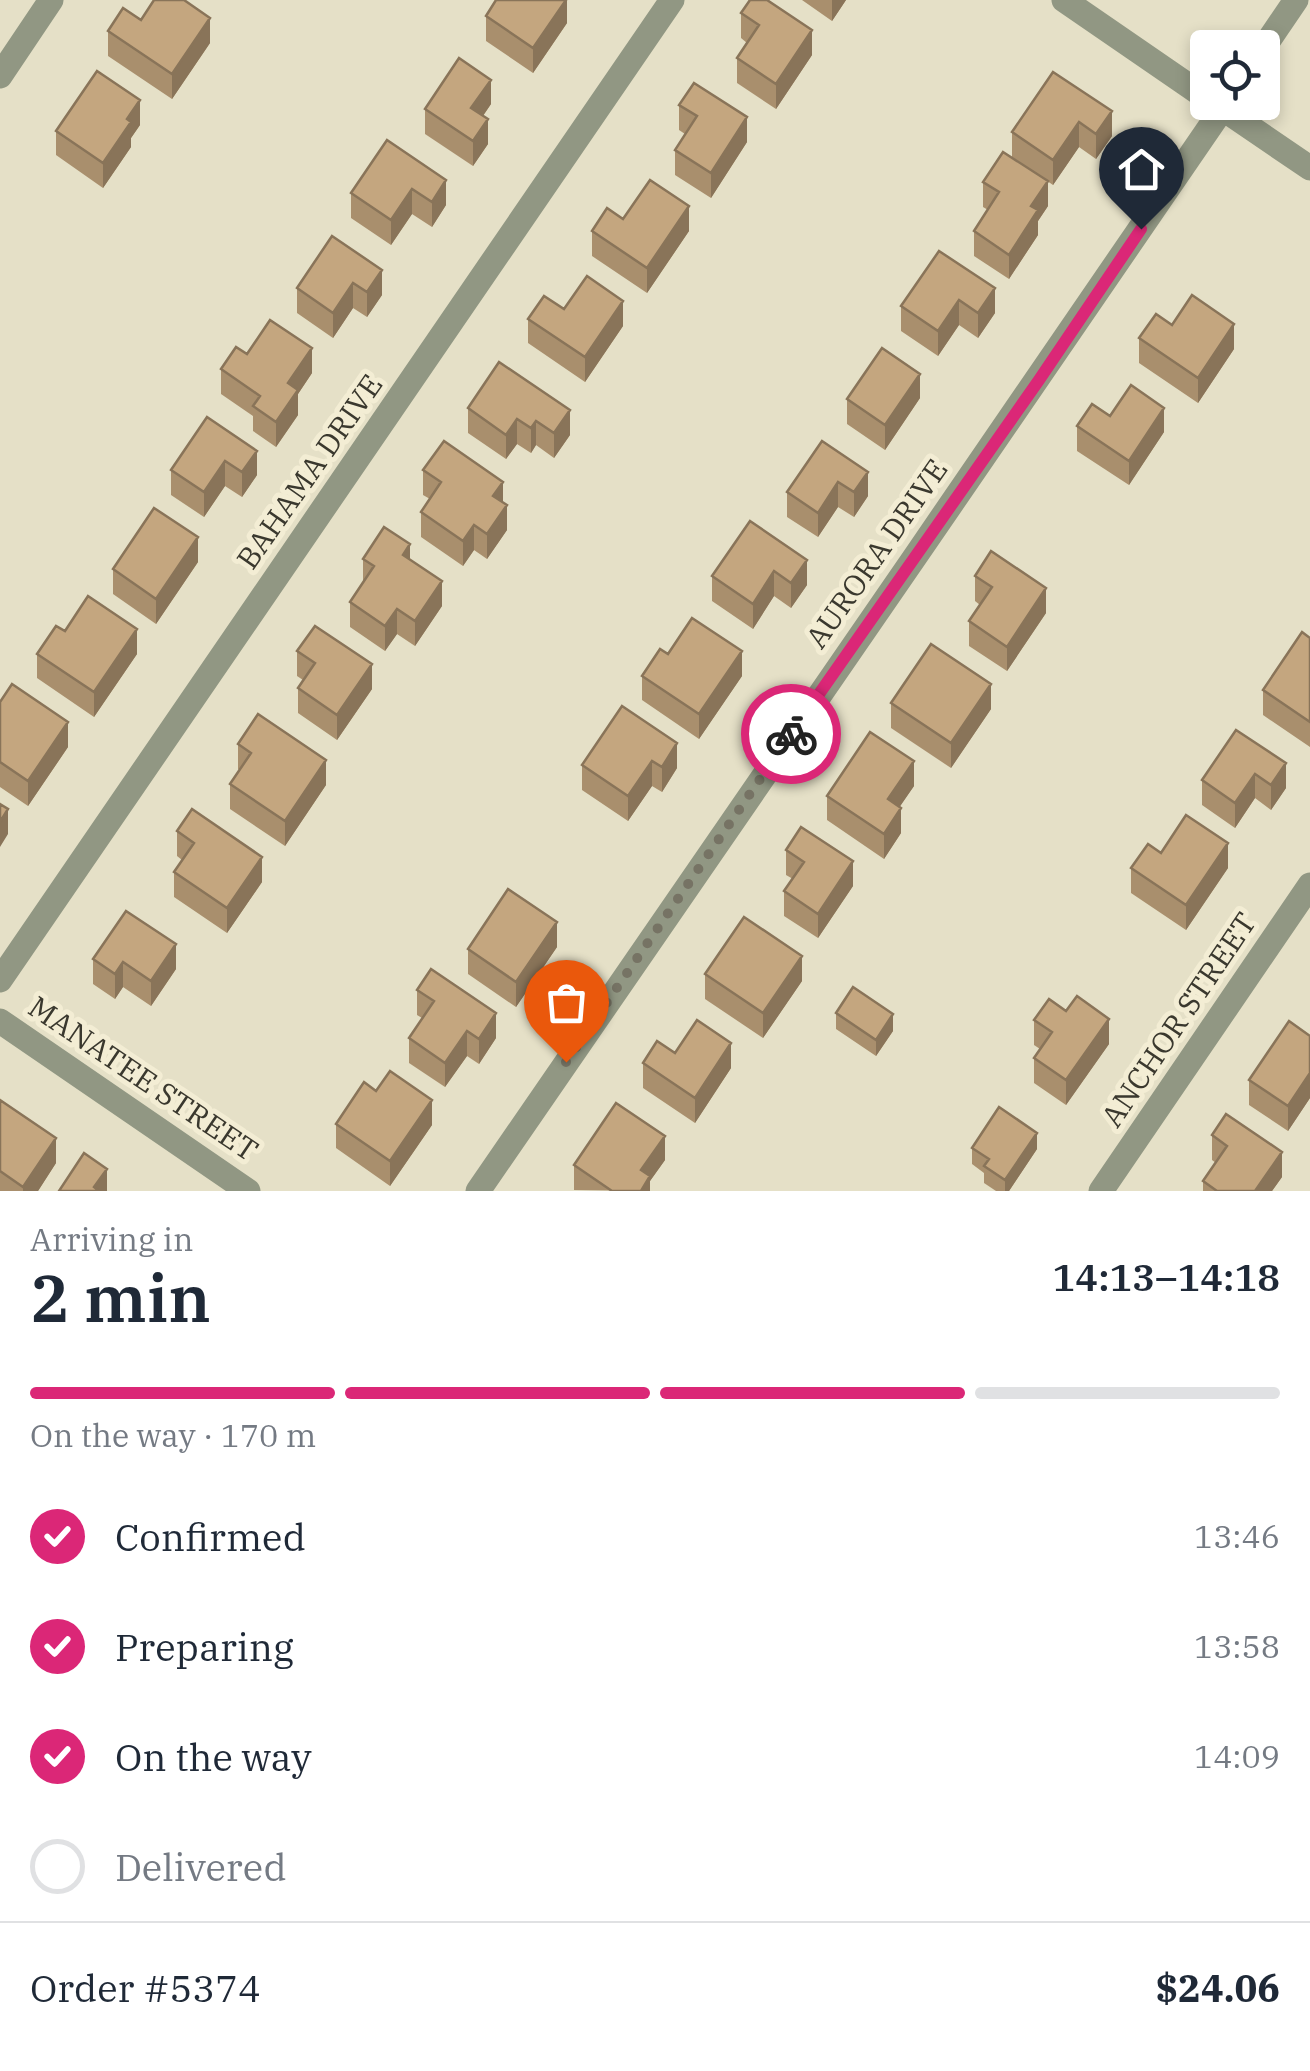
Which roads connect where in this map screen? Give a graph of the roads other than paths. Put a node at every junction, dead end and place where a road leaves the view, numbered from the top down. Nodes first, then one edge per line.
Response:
1 (52, 0) edge
2 (672, 0) edge
3 (1064, 0) edge
4 (1296, 0) edge
5 (1276, 30) edge
6 (0, 76) edge
7 (1190, 85) edge
8 (1206, 120) edge
9 (1241, 120) edge
10 (1310, 168) edge
11 (1310, 886) edge
12 (0, 980) edge
13 (0, 1021) edge
14 (248, 1191) edge
15 (478, 1191) edge
16 (1101, 1191) edge

1 - 6 street
2 - 12 street, BAHAMA DRIVE
3 - 7 street
4 - 5 street
8 - 15 street, AURORA DRIVE
9 - 10 street
11 - 16 street, ANCHOR STREET
13 - 14 street, MANATEE STREET

